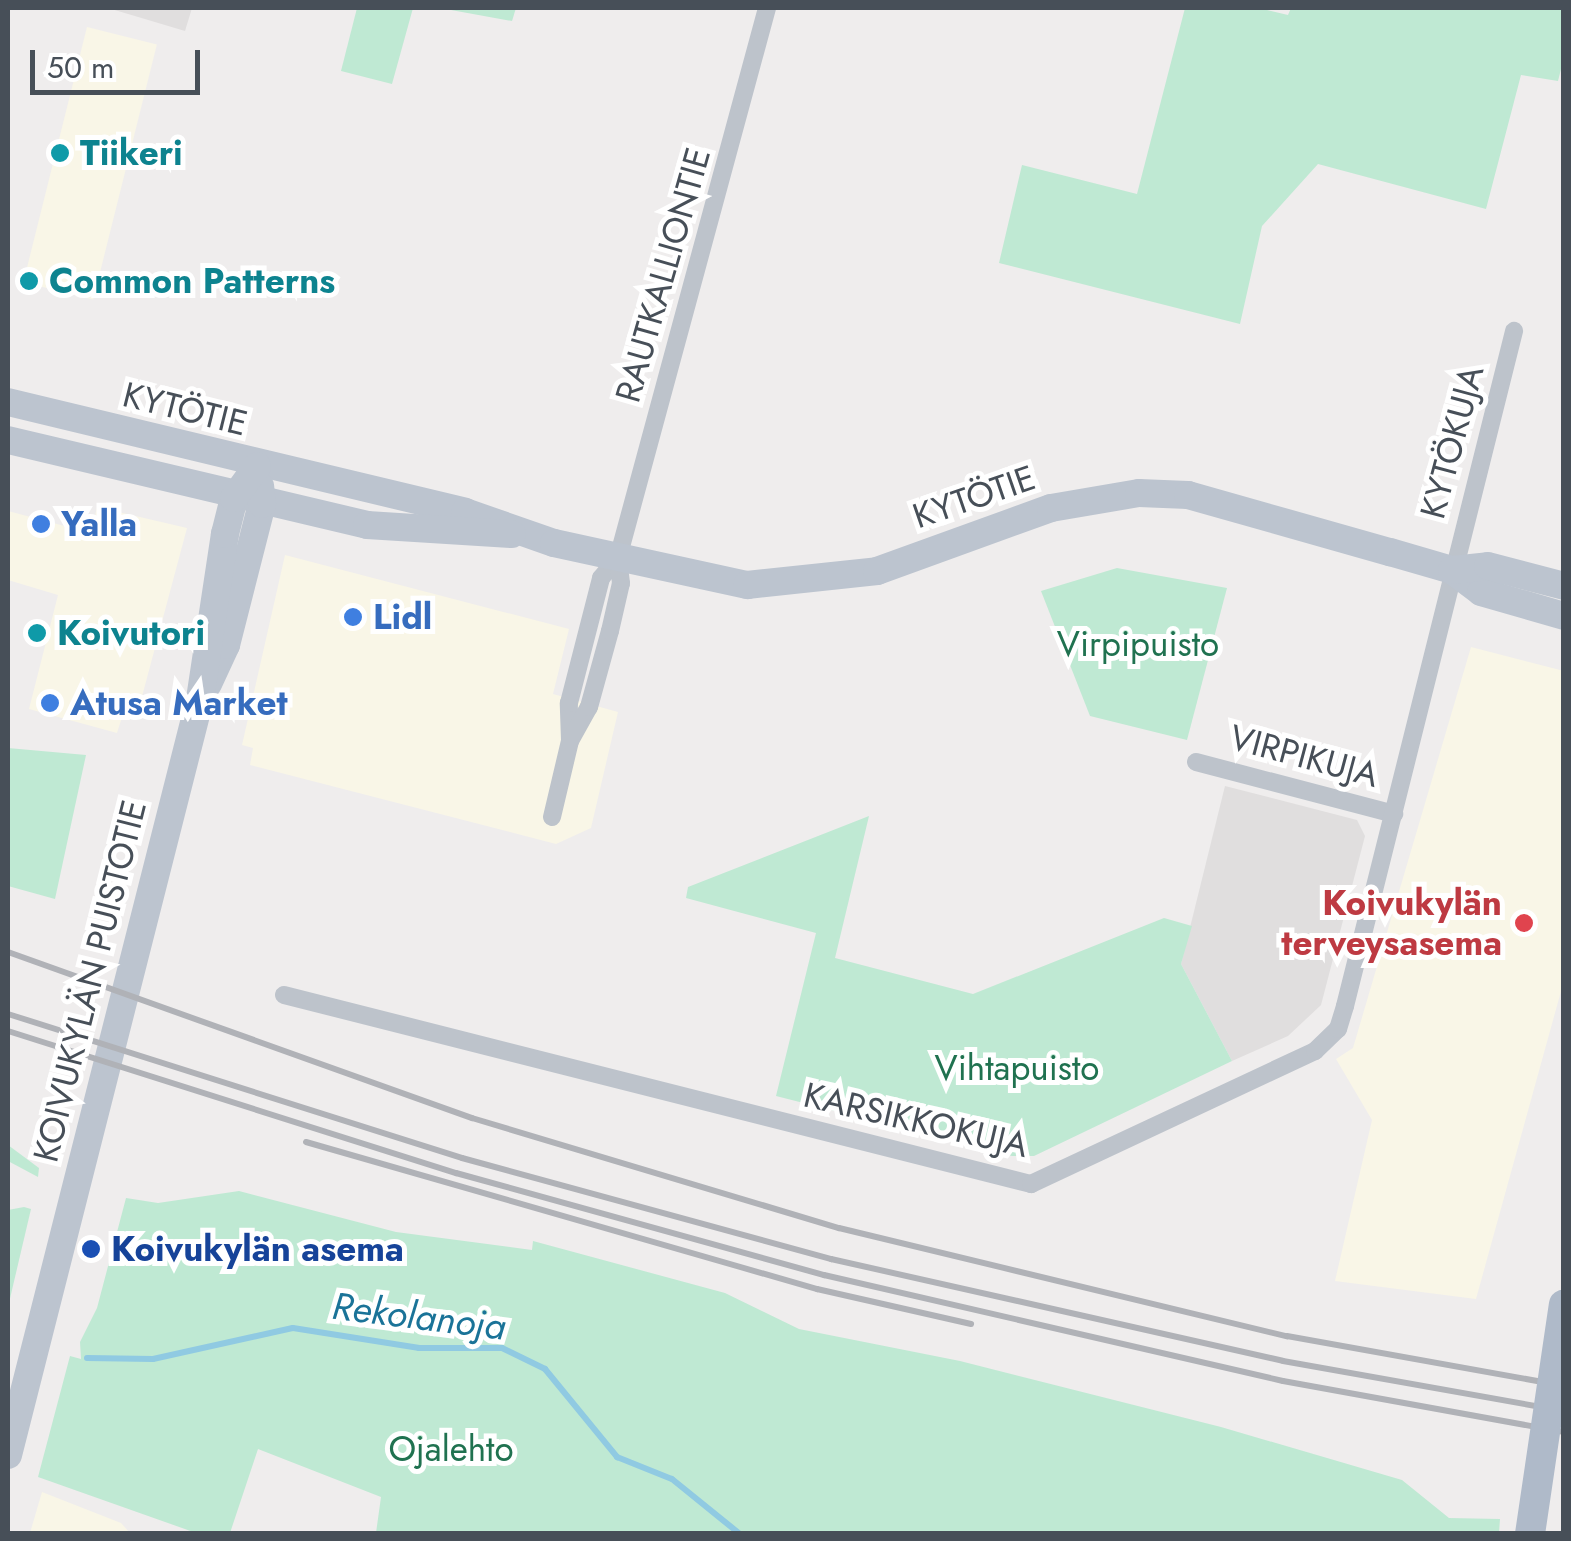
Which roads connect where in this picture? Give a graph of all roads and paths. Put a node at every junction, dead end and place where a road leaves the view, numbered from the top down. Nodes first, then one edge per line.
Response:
1 (767, 8) edge
2 (1514, 331) dead end
3 (8, 402) edge
4 (8, 440) edge
5 (258, 466) junction
6 (234, 498) junction
7 (262, 504) junction
8 (518, 534) junction
9 (618, 558) junction
10 (1452, 570) junction
11 (1564, 586) edge
12 (1564, 616) edge
13 (200, 699) junction
14 (1196, 762) dead end
15 (1394, 814) junction
16 (552, 817) dead end
17 (284, 996) dead end
18 (1564, 1304) edge
19 (8, 1455) edge
20 (1530, 1534) edge

1 - 9 street, RAUTKALLIONTIE
2 - 10 street, KYTÖKUJA
3 - 5 street, KYTÖTIE
4 - 6 street, KYTÖTIE
5 - 6 street, KOIVUKYLÄN PUISTOTIE
5 - 7 street, KOIVUKYLÄN PUISTOTIE
5 - 8 street, KYTÖTIE
6 - 7 street, KYTÖTIE
6 - 13 street, KOIVUKYLÄN PUISTOTIE
7 - 8 street, KYTÖTIE
7 - 13 street, KOIVUKYLÄN PUISTOTIE
8 - 9 street, KYTÖTIE
9 - 10 street, KYTÖTIE
9 - 16 street, RAUTKALLIONTIE
10 - 11 street, KYTÖTIE
10 - 12 street, KYTÖTIE
10 - 15 street, KARSIKKOKUJA
13 - 19 street, KOIVUKYLÄN PUISTOTIE
14 - 15 street, VIRPIKUJA
15 - 17 street, KARSIKKOKUJA
18 - 20 main road, bridge

